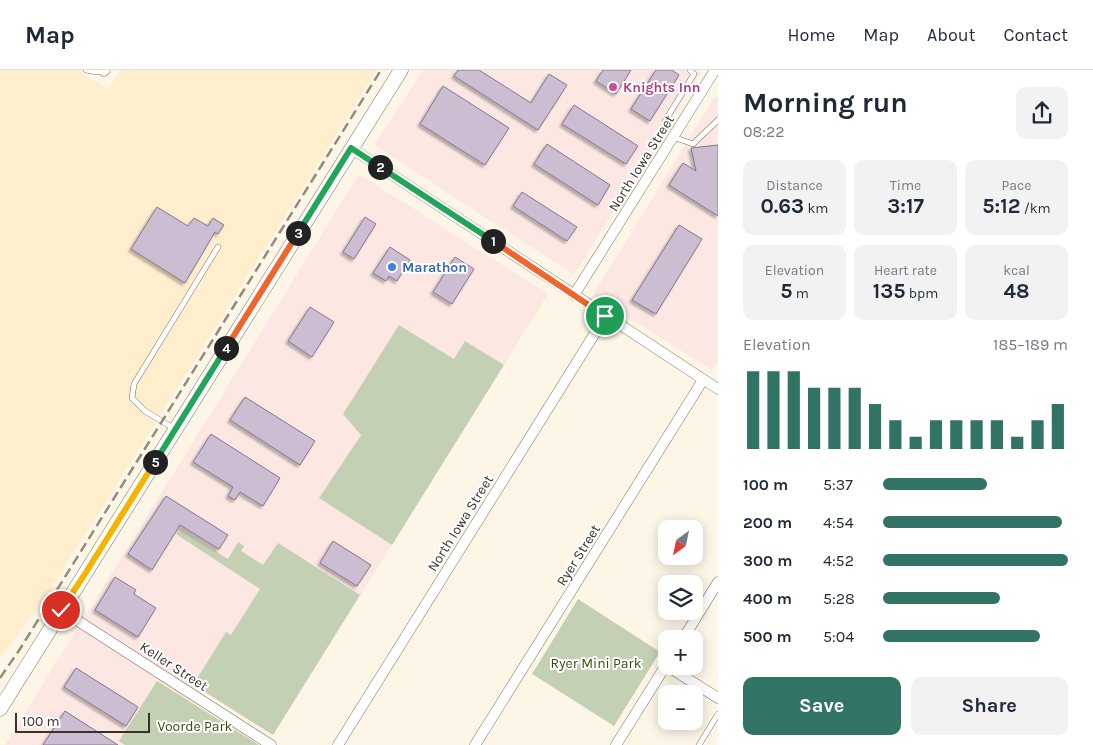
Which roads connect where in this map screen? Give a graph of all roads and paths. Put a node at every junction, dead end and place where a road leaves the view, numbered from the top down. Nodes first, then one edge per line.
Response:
1 (86, 70) edge
2 (105, 70) edge
3 (401, 70) edge
4 (715, 70) edge
5 (694, 71) edge
6 (718, 120) edge
7 (665, 121) dead end
8 (673, 137) junction
9 (351, 148) junction
10 (218, 247) dead end
11 (574, 295) junction
12 (605, 316) junction
13 (703, 380) junction
14 (718, 389) edge
15 (175, 430) junction
16 (718, 582) edge
17 (61, 610) junction
18 (689, 630) edge
19 (661, 675) edge
20 (681, 675) edge
21 (718, 698) edge
22 (0, 709) edge
23 (718, 714) edge
24 (271, 745) edge
25 (338, 745) edge
26 (475, 745) edge
27 (616, 745) edge
28 (699, 745) edge

1 - 2 lane
3 - 9 street
4 - 8 street, North Iowa Street
5 - 7 lane
6 - 8 lane
8 - 11 street, North Iowa Street
9 - 11 street
9 - 15 street
10 - 15 lane
11 - 12 street
12 - 13 street
12 - 25 street, North Iowa Street
13 - 14 street
13 - 26 street, Ryer Street
15 - 17 street
16 - 18 street
17 - 22 street
17 - 24 street, Keller Street
19 - 27 street
20 - 21 street
23 - 28 lane

